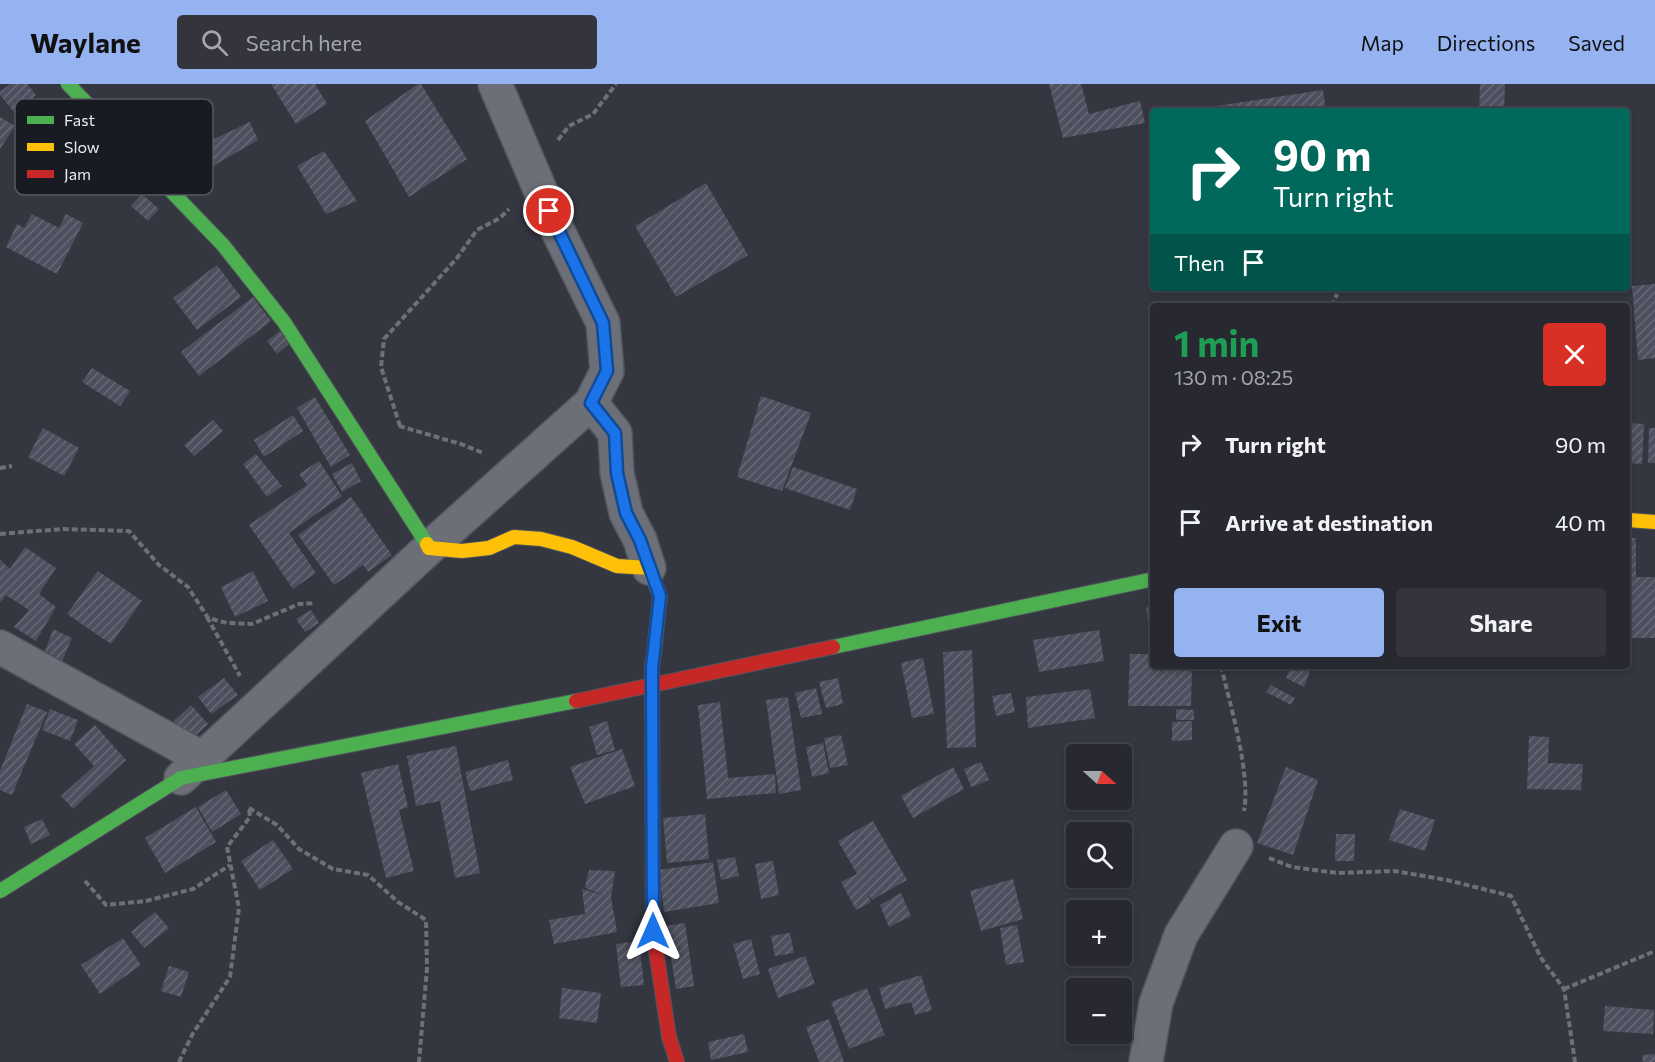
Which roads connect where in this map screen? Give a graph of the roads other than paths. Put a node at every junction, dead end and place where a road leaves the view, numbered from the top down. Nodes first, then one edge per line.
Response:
1 (68, 84) edge
2 (495, 84) edge
3 (82, 99) edge
4 (175, 195) edge
5 (591, 403) junction
6 (1630, 520) edge
7 (1655, 522) edge
8 (429, 548) junction
9 (650, 567) junction
10 (1150, 580) edge
11 (0, 647) edge
12 (652, 686) junction
13 (192, 768) junction
14 (1236, 846) road end
15 (0, 891) edge
16 (677, 1062) edge
17 (1146, 1062) edge

1 - 3 street
2 - 5 street
4 - 8 street
5 - 8 street
5 - 9 street
6 - 7 street
8 - 9 street
8 - 13 street
9 - 12 street
10 - 12 street
11 - 13 street
12 - 13 street
12 - 16 street
13 - 15 street
14 - 17 street

